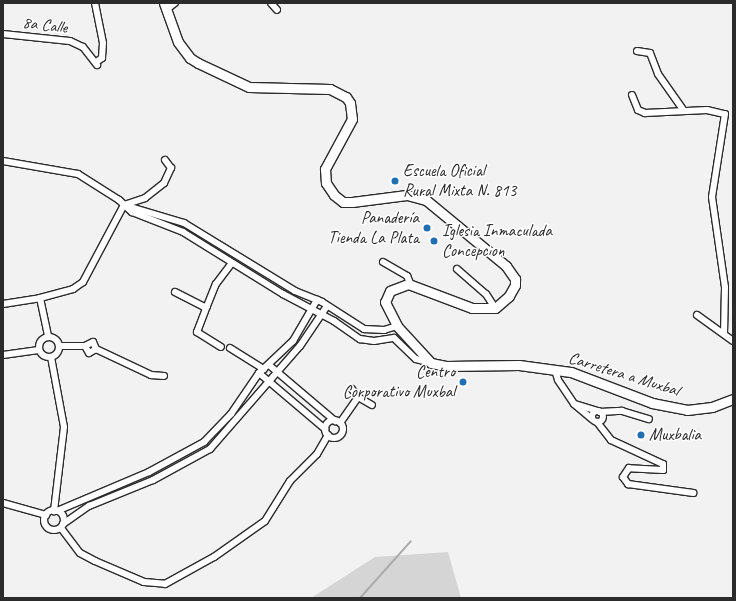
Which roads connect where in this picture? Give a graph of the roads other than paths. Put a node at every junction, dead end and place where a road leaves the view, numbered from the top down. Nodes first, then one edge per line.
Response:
1 (95, 3) edge
2 (174, 3) edge
3 (271, 3) edge
4 (165, 7) edge
5 (277, 10) dead end
6 (3, 34) edge
7 (637, 51) dead end
8 (632, 94) dead end
9 (684, 111) junction
10 (165, 160) dead end
11 (3, 161) edge
12 (124, 205) junction
13 (383, 262) dead end
14 (232, 264) junction
15 (457, 269) dead end
16 (411, 285) junction
17 (175, 292) dead end
18 (40, 298) junction
19 (317, 300) junction
20 (3, 304) edge
21 (207, 306) junction
22 (327, 306) junction
23 (495, 308) junction
24 (312, 311) junction
25 (696, 315) dead end
26 (322, 316) junction
27 (397, 326) junction
28 (724, 333) junction
29 (48, 337) junction
30 (733, 341) edge
31 (59, 346) junction
32 (221, 347) dead end
33 (230, 348) dead end
34 (39, 350) junction
35 (3, 355) edge
36 (51, 357) junction
37 (431, 363) junction
38 (264, 369) junction
39 (555, 370) junction
40 (276, 373) junction
41 (164, 376) dead end
42 (269, 382) junction
43 (352, 389) dead end
44 (358, 397) junction
45 (733, 399) edge
46 (574, 404) junction
47 (372, 405) dead end
48 (599, 412) junction
49 (649, 419) dead end
50 (595, 420) junction
51 (338, 422) junction
52 (325, 429) junction
53 (328, 435) junction
54 (693, 493) dead end
55 (3, 503) edge
56 (56, 511) junction
57 (46, 515) junction
58 (62, 526) junction

1 - 6 street, 8a Calle
2 - 4 street
3 - 5 street
4 - 23 main road
7 - 9 street
8 - 9 street
9 - 28 street
10 - 12 street
11 - 12 street
12 - 14 street
12 - 18 street
12 - 19 street
13 - 16 street
14 - 21 street
14 - 24 street
15 - 23 street
16 - 23 main road
16 - 27 main road
17 - 21 street
18 - 20 street
18 - 29 street
19 - 22 street
19 - 24 street
21 - 32 street
22 - 26 street
22 - 27 street
24 - 26 street
24 - 38 street
25 - 28 street
26 - 37 street
26 - 40 street
27 - 37 main road
28 - 30 street
29 - 31 street
29 - 34 street
31 - 36 street
31 - 41 street
33 - 38 street
34 - 35 street
34 - 36 street
36 - 56 street
37 - 39 main road, Carretera a Muxbal
38 - 40 street
38 - 42 street
38 - 56 street
39 - 45 main road, Carretera a Muxbal
39 - 46 street
40 - 42 street
40 - 51 street
42 - 52 street
42 - 58 street
43 - 44 street
44 - 47 street
44 - 51 street
46 - 48 street
46 - 50 street
48 - 49 street
48 - 50 street
50 - 54 street
51 - 52 street
51 - 53 street
52 - 53 street
53 - 58 street
55 - 57 street
56 - 57 street
56 - 58 street
57 - 58 street

